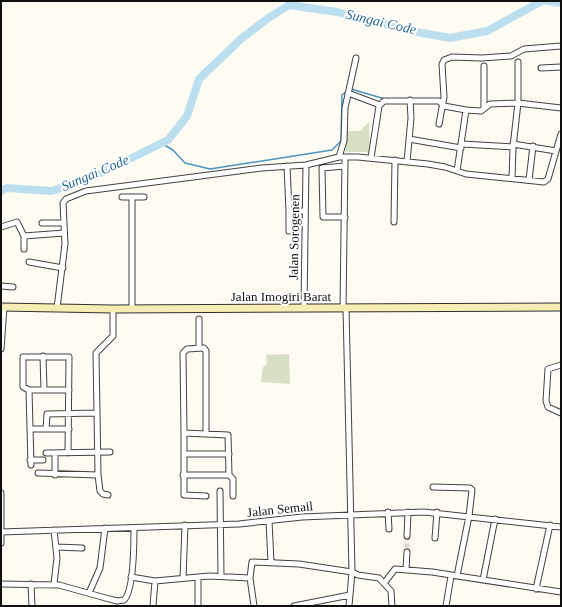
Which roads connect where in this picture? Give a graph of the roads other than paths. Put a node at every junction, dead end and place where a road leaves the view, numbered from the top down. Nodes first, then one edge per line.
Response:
1 (561, 46) edge
2 (356, 58) dead end
3 (518, 62) dead end
4 (484, 66) dead end
5 (561, 67) edge
6 (541, 68) dead end
7 (349, 91) junction
8 (410, 100) junction
9 (518, 103) junction
10 (442, 104) junction
11 (380, 105) junction
12 (484, 108) junction
13 (561, 108) edge
14 (466, 110) junction
15 (439, 124) dead end
16 (561, 134) edge
17 (409, 139) junction
18 (513, 145) junction
19 (462, 146) junction
20 (533, 146) junction
21 (556, 151) junction
22 (339, 157) junction
23 (371, 158) junction
24 (346, 160) dead end
25 (395, 160) junction
26 (407, 162) junction
27 (306, 165) junction
28 (287, 166) junction
29 (345, 166) junction
30 (457, 171) junction
31 (512, 178) junction
32 (529, 180) junction
33 (122, 197) dead end
34 (132, 197) junction
35 (144, 197) dead end
36 (288, 211) junction
37 (305, 211) junction
38 (344, 217) junction
39 (394, 222) dead end
40 (64, 223) junction
41 (42, 224) dead end
42 (1, 227) edge
43 (289, 231) dead end
44 (64, 233) junction
45 (24, 236) junction
46 (24, 249) dead end
47 (29, 262) dead end
48 (63, 268) junction
49 (1, 286) edge
50 (14, 287) dead end
51 (2, 307) edge
52 (561, 307) edge
53 (57, 308) junction
54 (304, 308) junction
55 (345, 308) junction
56 (113, 309) junction
57 (132, 309) junction
58 (199, 314) junction
59 (199, 348) junction
60 (1, 349) edge
61 (43, 356) junction
62 (561, 365) edge
63 (29, 390) junction
64 (44, 390) junction
65 (69, 390) junction
66 (69, 413) junction
67 (97, 413) junction
68 (561, 413) edge
69 (31, 429) junction
70 (46, 429) junction
71 (68, 429) junction
72 (184, 433) junction
73 (206, 434) junction
74 (110, 452) dead end
75 (46, 453) dead end
76 (68, 453) junction
77 (97, 453) junction
78 (55, 454) junction
79 (184, 454) junction
80 (229, 454) junction
81 (43, 460) dead end
82 (38, 473) dead end
83 (55, 475) junction
84 (98, 475) junction
85 (183, 475) junction
86 (229, 475) junction
87 (433, 487) dead end
88 (220, 491) dead end
89 (1, 493) edge
90 (108, 495) dead end
91 (206, 496) dead end
92 (233, 496) dead end
93 (388, 512) junction
94 (408, 512) junction
95 (437, 512) junction
96 (351, 515) junction
97 (469, 516) junction
98 (495, 519) junction
99 (269, 520) junction
100 (185, 525) junction
101 (221, 525) junction
102 (550, 525) junction
103 (561, 527) edge
104 (105, 528) junction
105 (134, 528) junction
106 (390, 529) dead end
107 (54, 530) junction
108 (2, 532) edge
109 (407, 536) tunnel mouth
110 (435, 538) dead end
111 (1, 543) edge
112 (56, 547) junction
113 (82, 548) dead end
114 (407, 552) tunnel mouth
115 (272, 562) junction
116 (406, 570) junction
117 (352, 572) junction
118 (221, 576) junction
119 (451, 576) junction
120 (457, 576) junction
121 (131, 577) junction
122 (183, 578) junction
123 (198, 578) junction
124 (250, 578) junction
125 (483, 580) junction
126 (155, 581) junction
127 (385, 582) junction
128 (1, 584) edge
129 (31, 584) junction
130 (54, 584) junction
131 (536, 588) junction
132 (561, 592) edge
133 (88, 593) junction
134 (350, 595) junction
135 (32, 606) edge
136 (153, 606) edge
137 (198, 606) edge
138 (254, 606) edge
139 (294, 606) edge
140 (349, 606) edge
141 (392, 606) edge
142 (447, 606) edge

1 - 10 street
2 - 7 street
3 - 9 street
4 - 12 street
5 - 6 street
7 - 11 street
7 - 22 street
8 - 10 street
8 - 11 street
8 - 17 street
9 - 12 street
9 - 13 street
9 - 18 street
10 - 14 street
10 - 15 street
11 - 23 street
12 - 14 street
14 - 19 street
16 - 21 street
17 - 19 street
17 - 26 street
18 - 19 street
18 - 20 street
18 - 31 street
19 - 30 street
20 - 21 street
20 - 32 street
21 - 32 street
22 - 23 street
22 - 27 street
23 - 25 street
24 - 29 street
25 - 26 street
25 - 39 street
26 - 30 street
27 - 28 street
27 - 37 street, Jalan Sorogenen
28 - 36 street
28 - 40 street
29 - 38 street
29 - 38 street
30 - 31 street
31 - 32 street
33 - 34 street
34 - 35 street
34 - 57 street
36 - 37 street
36 - 43 street
37 - 54 street, Jalan Sorogenen
38 - 55 street
40 - 41 street
40 - 44 street
42 - 45 street
44 - 45 street
44 - 48 street
45 - 46 street
47 - 48 street
48 - 53 street
49 - 50 street
51 - 53 main road, Jalan Imogiri Barat
51 - 60 street
52 - 55 main road, Jalan Imogiri Barat
53 - 56 main road, Jalan Imogiri Barat
54 - 55 main road, Jalan Imogiri Barat
54 - 58 main road, Jalan Imogiri Barat
55 - 96 street
56 - 57 main road, Jalan Imogiri Barat
56 - 67 street
57 - 58 main road, Jalan Imogiri Barat
58 - 59 street
59 - 72 street
59 - 73 street
61 - 63 street
61 - 64 street
61 - 65 street
62 - 68 street
63 - 64 street
63 - 69 street
64 - 65 street
65 - 66 street
66 - 67 street
66 - 70 street
66 - 71 street
67 - 77 street
69 - 70 street
69 - 81 street
70 - 71 street
71 - 76 street
72 - 73 street
72 - 79 street
73 - 80 street
74 - 77 street
75 - 78 street
76 - 77 street
76 - 78 street
77 - 84 street
78 - 83 street
79 - 80 street
79 - 85 street
80 - 86 street
82 - 83 street
83 - 84 street
84 - 90 street
85 - 86 street
85 - 91 street
86 - 92 street
87 - 97 street
88 - 101 street
89 - 108 street
93 - 94 street, Jalan Semail
93 - 96 street, Jalan Semail
93 - 106 street
94 - 95 street, Jalan Semail
94 - 109 street
95 - 97 street, Jalan Semail
95 - 110 street
96 - 99 street, Jalan Semail
96 - 117 street
97 - 98 street, Jalan Semail
97 - 120 street
98 - 102 street, Jalan Semail
98 - 125 street
99 - 101 street, Jalan Semail
99 - 115 street
100 - 101 street, Jalan Semail
100 - 105 street, Jalan Semail
100 - 122 street
101 - 118 street
102 - 103 street, Jalan Semail
102 - 131 street
104 - 105 street, Jalan Semail
104 - 107 street, Jalan Semail
104 - 133 street
105 - 121 street
107 - 108 street, Jalan Semail
107 - 112 street
108 - 111 street
112 - 113 street
112 - 130 street
114 - 116 street
115 - 117 street
115 - 124 street
116 - 119 street
116 - 127 street
117 - 127 street
117 - 134 street
118 - 123 street
118 - 124 street
119 - 120 street
119 - 142 street
120 - 125 street
121 - 126 street
121 - 133 street
122 - 123 street
122 - 126 street
123 - 137 street
124 - 138 street
125 - 131 street
126 - 136 street
127 - 141 street
128 - 129 street
129 - 130 street
129 - 135 street
130 - 133 street
131 - 132 street
134 - 139 street
134 - 140 street

